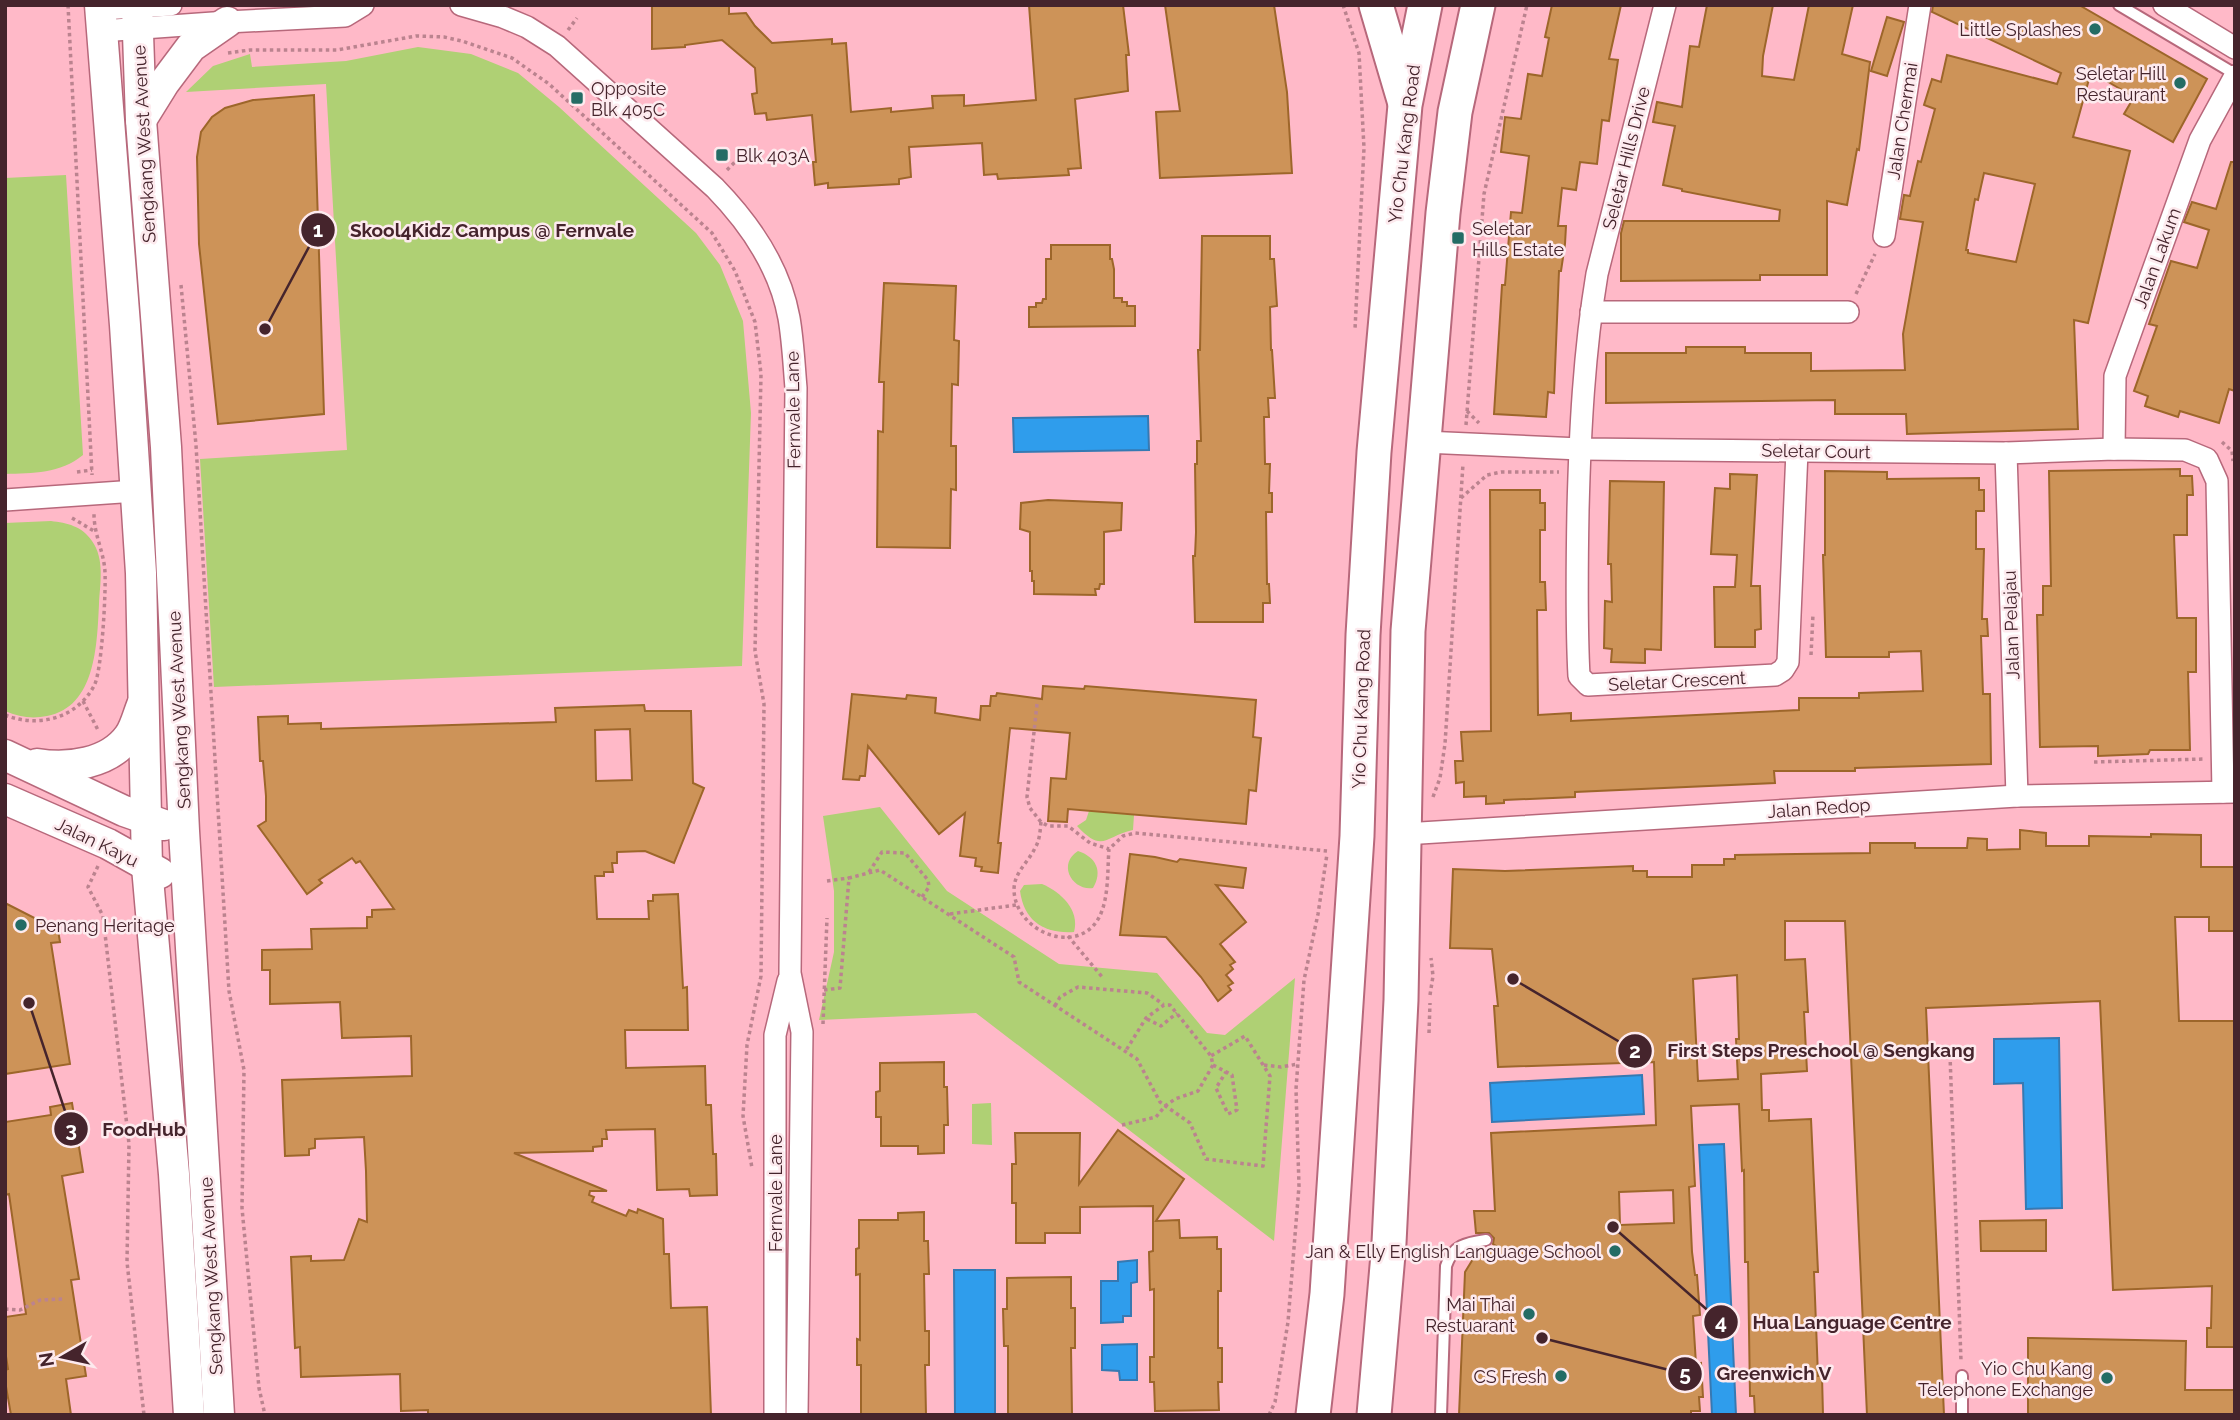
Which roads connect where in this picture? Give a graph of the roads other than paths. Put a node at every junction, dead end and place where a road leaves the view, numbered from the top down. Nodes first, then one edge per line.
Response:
1 (171, 5) edge
2 (363, 5) edge
3 (460, 5) edge
4 (1376, 5) edge
5 (1425, 5) edge
6 (1478, 5) edge
7 (1665, 5) edge
8 (1920, 5) edge
9 (2119, 5) edge
10 (2169, 6) edge
11 (137, 13) edge
12 (100, 15) edge
13 (227, 22) junction
14 (2235, 48) edge
15 (2235, 75) edge
16 (1405, 105) junction
17 (141, 120) junction
18 (1884, 236) road end
19 (1591, 312) junction
20 (1848, 312) road end
21 (1424, 442) junction
22 (1580, 449) junction
23 (2114, 449) junction
24 (1797, 451) junction
25 (2006, 453) junction
26 (136, 491) junction
27 (5, 500) edge
28 (145, 698) junction
29 (13, 758) edge
30 (2229, 792) edge
31 (2017, 796) junction
32 (5, 799) edge
33 (146, 820) junction
34 (184, 831) junction
35 (1404, 834) junction
36 (147, 867) junction
37 (188, 886) junction
38 (790, 972) junction
39 (1486, 1240) dead end
40 (798, 1349) junction
41 (775, 1351) junction
42 (1962, 1376) road end
43 (1378, 1409) edge
44 (189, 1415) edge
45 (219, 1415) edge
46 (775, 1415) edge
47 (797, 1415) edge
48 (1313, 1415) edge
49 (1441, 1415) edge
50 (1962, 1415) edge

1 - 11 street
2 - 13 street
3 - 38 street, Fernvale Lane
4 - 16 main road
5 - 16 main road, Yio Chu Kang Road
6 - 21 main road
7 - 19 street, Seletar Hills Drive
8 - 18 street, Jalan Chermai
9 - 15 lane
10 - 14 street
11 - 12 street
11 - 13 street
11 - 17 main road, Sengkang West Avenue
12 - 26 main road, Sengkang West Avenue
13 - 17 main road
15 - 23 street, Jalan Lakum
16 - 48 main road, Yio Chu Kang Road
17 - 34 main road, Sengkang West Avenue
19 - 20 street
19 - 22 street, Seletar Hills Drive
21 - 22 street, Seletar Court
21 - 35 main road
22 - 24 street, Seletar Court
22 - 24 street, Seletar Crescent
23 - 25 street, Seletar Court
23 - 30 street, Seletar Court
24 - 25 street, Seletar Court
25 - 31 street, Jalan Pelajau
26 - 27 street
26 - 28 main road, Sengkang West Avenue
28 - 29 main road
28 - 33 main road, Sengkang West Avenue
29 - 33 main road
30 - 31 street, Jalan Redop
31 - 35 street, Jalan Redop
32 - 36 main road, Jalan Kayu
33 - 34 main road
33 - 36 main road, Sengkang West Avenue
34 - 37 main road, Sengkang West Avenue
35 - 43 main road
36 - 37 main road, Jalan Kayu
36 - 44 main road, Sengkang West Avenue
37 - 45 main road, Sengkang West Avenue
38 - 40 street, Fernvale Lane
38 - 41 street, Fernvale Lane
39 - 49 lane
40 - 41 street
40 - 47 street, Fernvale Lane
41 - 46 street, Fernvale Lane
42 - 50 lane

